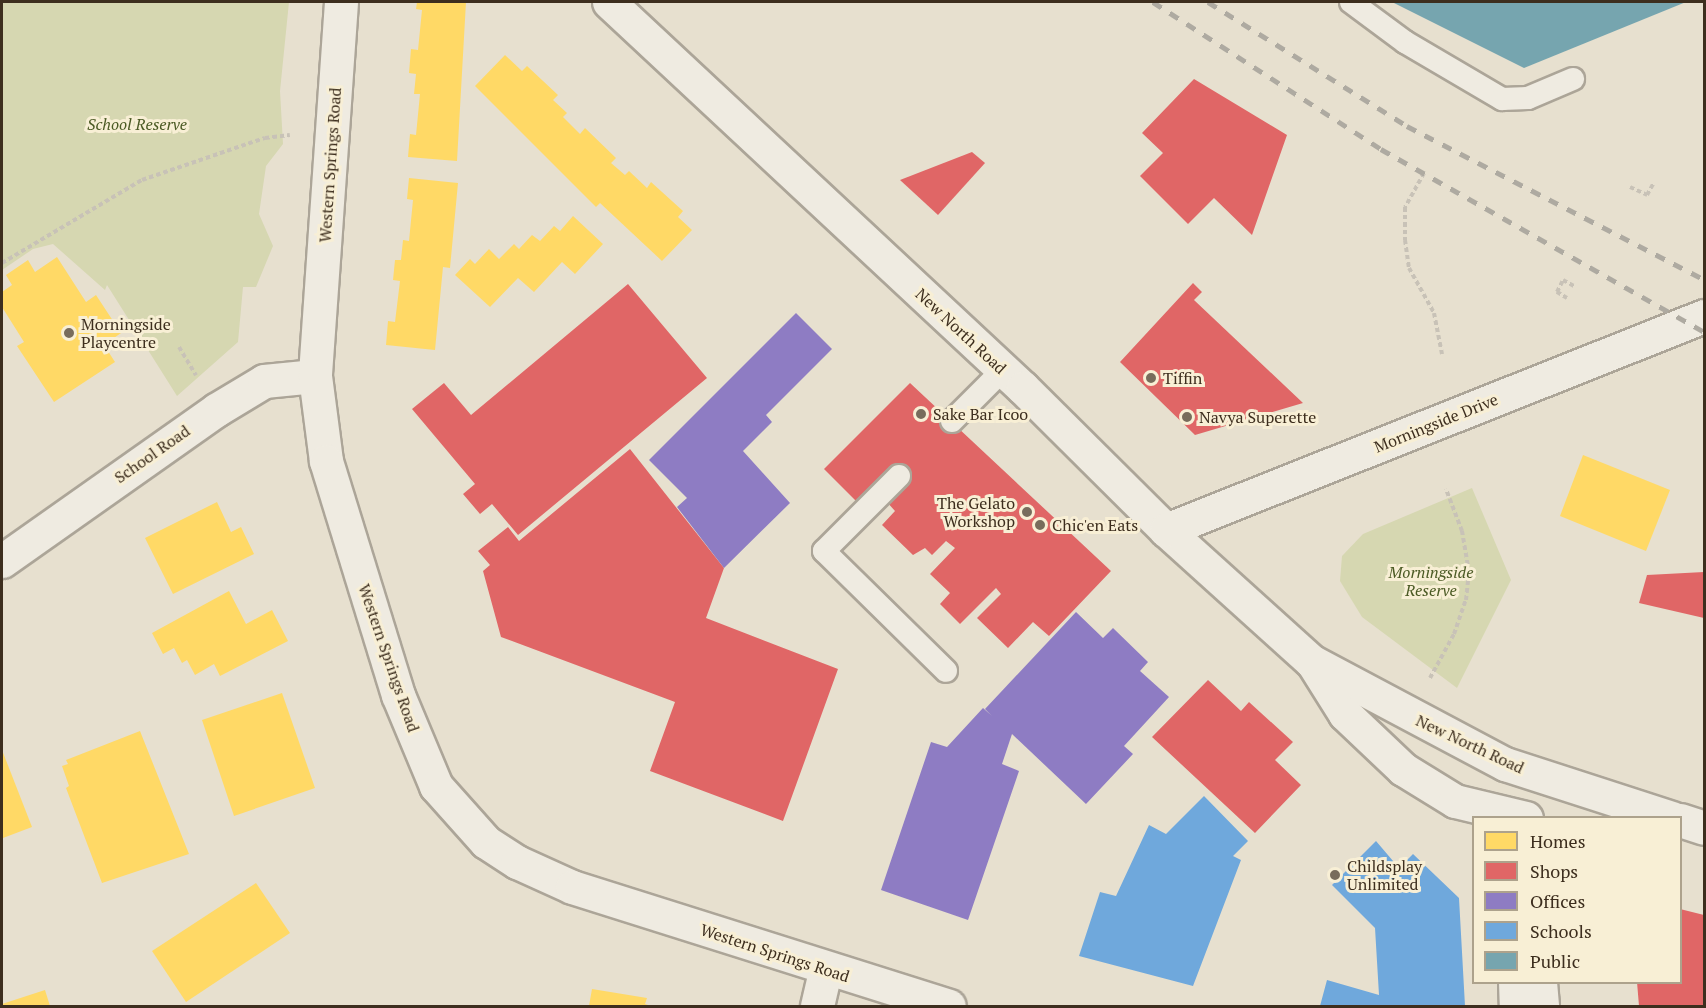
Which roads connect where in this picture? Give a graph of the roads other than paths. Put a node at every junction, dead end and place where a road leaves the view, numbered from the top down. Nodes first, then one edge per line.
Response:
1 (341, 2) edge
2 (609, 2) edge
3 (1351, 2) edge
4 (1573, 79) dead end
5 (1704, 316) edge
6 (1003, 370) junction
7 (315, 376) junction
8 (952, 421) dead end
9 (899, 476) dead end
10 (1166, 530) junction
11 (2, 561) edge
12 (1311, 661) junction
13 (946, 672) dead end
14 (1455, 801) junction
15 (1518, 816) edge
16 (1659, 816) edge
17 (1472, 826) edge
18 (825, 970) junction
19 (1515, 984) edge
20 (1540, 984) edge
21 (817, 1006) edge
22 (949, 1006) edge
23 (1516, 1006) edge
24 (1542, 1006) edge

1 - 7 main road, Western Springs Road
2 - 6 main road, New North Road
3 - 4 lane
5 - 10 main road, Morningside Drive
6 - 8 lane
6 - 10 main road, New North Road
7 - 11 main road, School Road
7 - 18 main road, Western Springs Road
9 - 13 lane
10 - 12 main road, New North Road
12 - 14 main road, New North Road
12 - 16 main road, New North Road
14 - 15 main road, New North Road
14 - 17 main road
18 - 21 main road
18 - 22 main road, Western Springs Road
19 - 23 main road
20 - 24 main road

